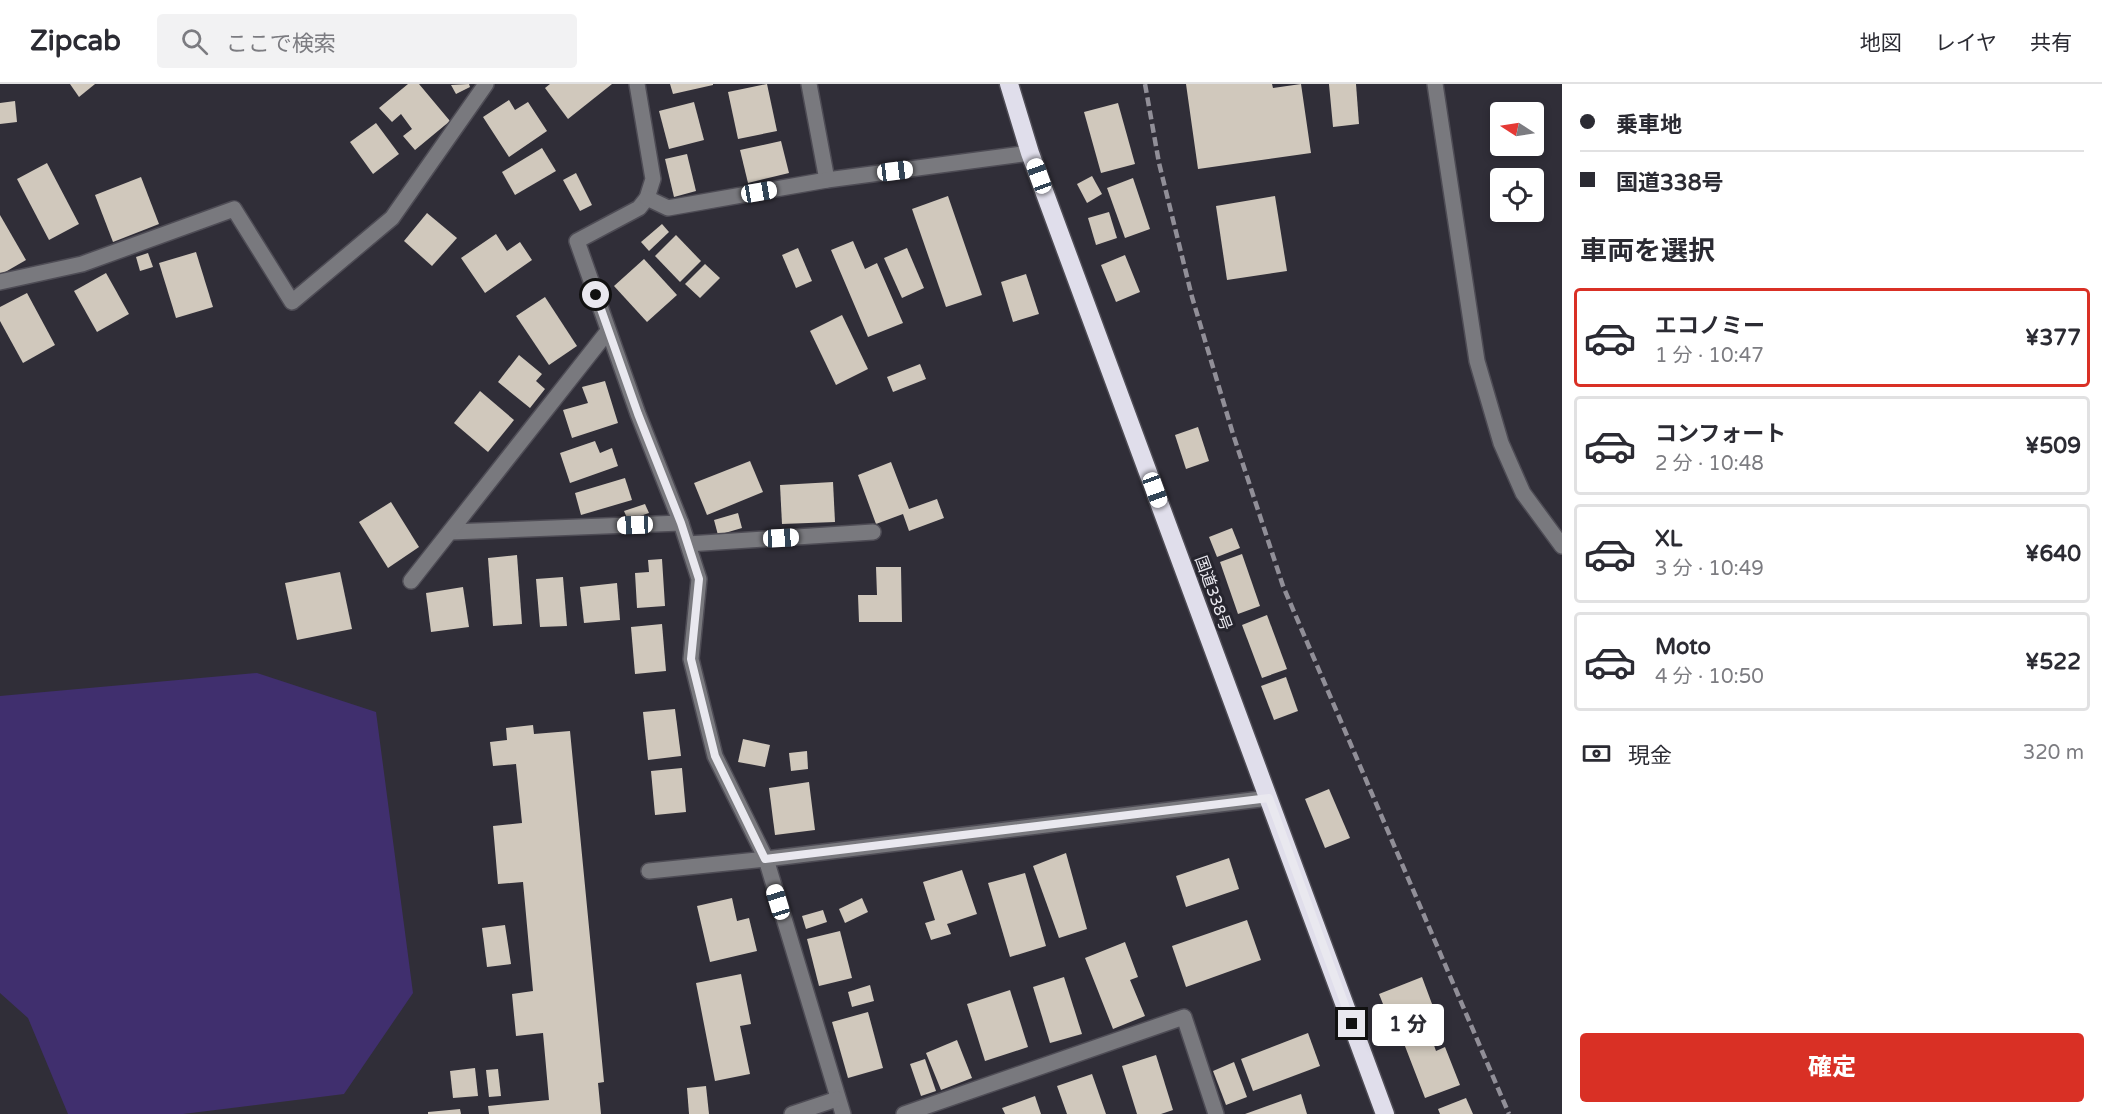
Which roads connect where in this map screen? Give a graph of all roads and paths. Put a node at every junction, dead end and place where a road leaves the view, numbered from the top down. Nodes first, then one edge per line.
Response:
1 (486, 84) edge
2 (637, 84) edge
3 (809, 84) edge
4 (1009, 84) edge
5 (1435, 84) edge
6 (1030, 153) junction
7 (827, 180) junction
8 (647, 198) junction
9 (0, 282) edge
10 (608, 331) junction
11 (681, 523) junction
12 (450, 532) junction
13 (873, 532) dead end
14 (688, 544) junction
15 (1562, 546) edge
16 (411, 581) dead end
17 (1269, 798) junction
18 (765, 859) junction
19 (649, 871) dead end
20 (837, 1099) junction
21 (792, 1114) edge
22 (843, 1114) edge
23 (904, 1114) edge
24 (1215, 1114) edge
25 (1384, 1114) edge

1 - 9 street
2 - 8 street
3 - 7 street
4 - 6 highway, 国道338号
5 - 15 street
6 - 7 street
6 - 17 highway, 国道338号
7 - 8 street
8 - 10 street
10 - 11 street
10 - 12 street
11 - 12 street
11 - 14 street
12 - 16 street
13 - 14 street
14 - 18 street
17 - 18 street
17 - 25 highway, 国道338号
18 - 19 street
18 - 20 street
20 - 21 street
20 - 22 street
23 - 24 street

